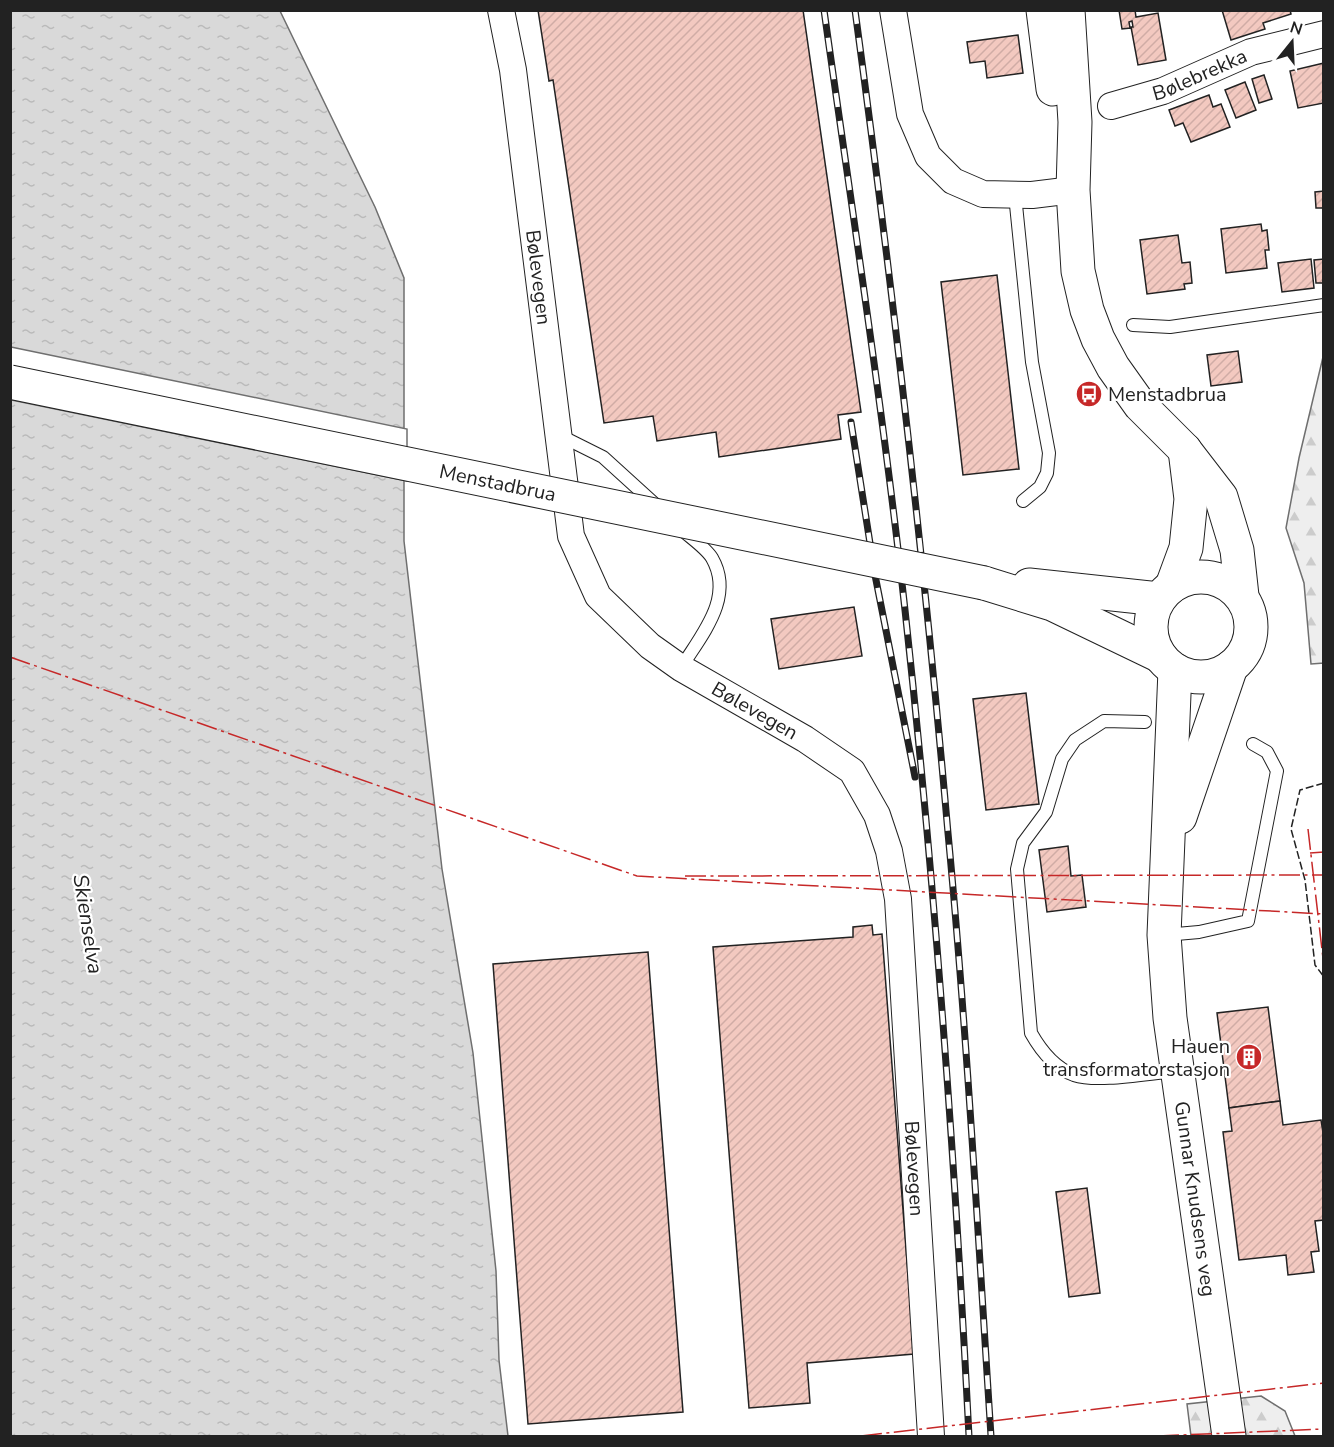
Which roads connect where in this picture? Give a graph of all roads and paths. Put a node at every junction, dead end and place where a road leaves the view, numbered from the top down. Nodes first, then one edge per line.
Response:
1 (501, 10) edge
2 (893, 10) edge
3 (1043, 10) edge
4 (1068, 10) edge
5 (1323, 34) edge
6 (1111, 106) dead end
7 (1073, 190) junction
8 (1015, 195) junction
9 (1323, 305) edge
10 (1133, 326) dead end
11 (10, 382) edge
12 (559, 434) junction
13 (1184, 449) junction
14 (1023, 501) dead end
15 (984, 583) junction
16 (1165, 592) junction
17 (1242, 596) junction
18 (1167, 663) junction
19 (1231, 667) junction
20 (681, 668) junction
21 (1145, 722) dead end
22 (1253, 744) dead end
23 (1168, 853) junction
24 (1164, 935) junction
25 (1177, 1071) junction
26 (931, 1437) edge
27 (1228, 1437) edge

1 - 12 street, Bølevegen
2 - 8 street
3 - 7 main road
4 - 7 main road
5 - 6 street, Bølebrekka
7 - 8 street
7 - 13 main road
8 - 14 lane
9 - 10 lane
11 - 15 main road, Menstadbrua, bridge
12 - 20 street, Bølevegen
12 - 20 lane
13 - 16 main road
13 - 17 main road
15 - 16 main road, Menstadbrua
15 - 18 main road, Menstadbrua
16 - 17 main road
16 - 18 main road
17 - 19 main road
18 - 19 main road
18 - 23 main road, Gunnar Knudsens veg
19 - 23 main road, Gunnar Knudsens veg
20 - 26 street, Bølevegen
21 - 25 lane
22 - 24 lane
23 - 24 main road, Gunnar Knudsens veg
24 - 25 main road, Gunnar Knudsens veg
25 - 27 main road, Gunnar Knudsens veg

